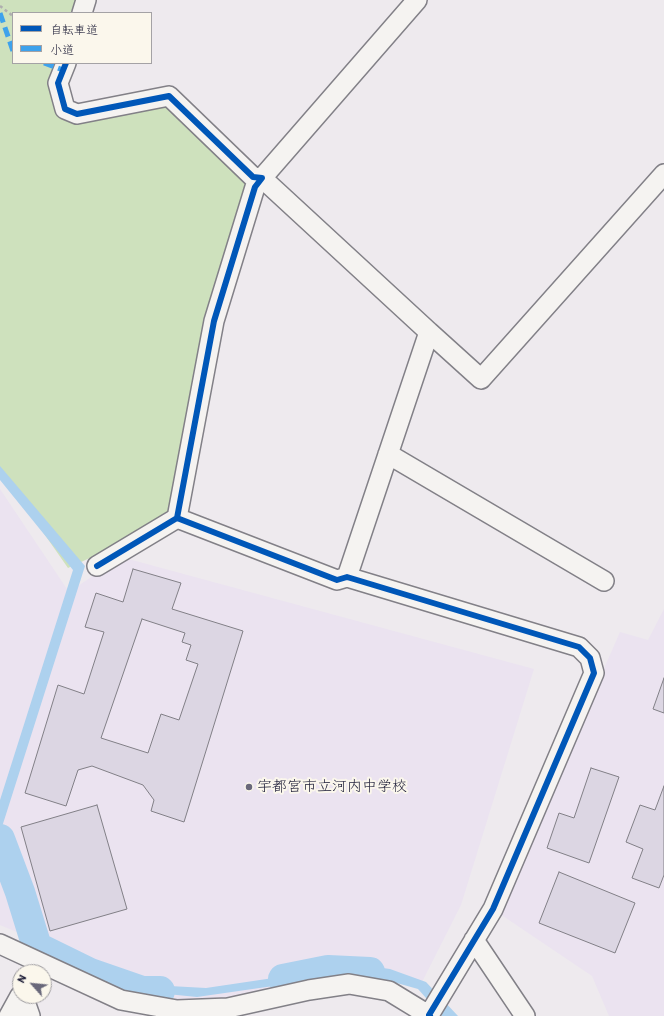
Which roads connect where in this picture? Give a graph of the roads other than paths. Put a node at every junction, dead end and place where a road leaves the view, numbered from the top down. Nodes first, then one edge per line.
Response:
1 (86, 0) edge
2 (417, 0) edge
3 (82, 12) edge
4 (66, 64) edge
5 (664, 174) edge
6 (262, 178) junction
7 (429, 332) junction
8 (388, 454) junction
9 (177, 518) junction
10 (97, 566) dead end
11 (347, 576) junction
12 (604, 582) dead end
13 (474, 940) junction
14 (0, 944) edge
15 (25, 964) edge
16 (52, 975) edge
17 (17, 1004) edge
18 (25, 1004) edge
19 (433, 1008) edge
20 (175, 1013) edge
21 (9, 1016) edge
22 (30, 1016) edge
23 (525, 1016) edge

1 - 3 street
2 - 6 street
4 - 6 street
5 - 7 street
6 - 7 street
6 - 9 street
7 - 8 street
8 - 11 street
8 - 12 street
9 - 10 street
9 - 11 street
11 - 13 street
13 - 19 street
13 - 23 street
14 - 15 street
16 - 20 street
17 - 21 street
18 - 22 street
19 - 20 street

